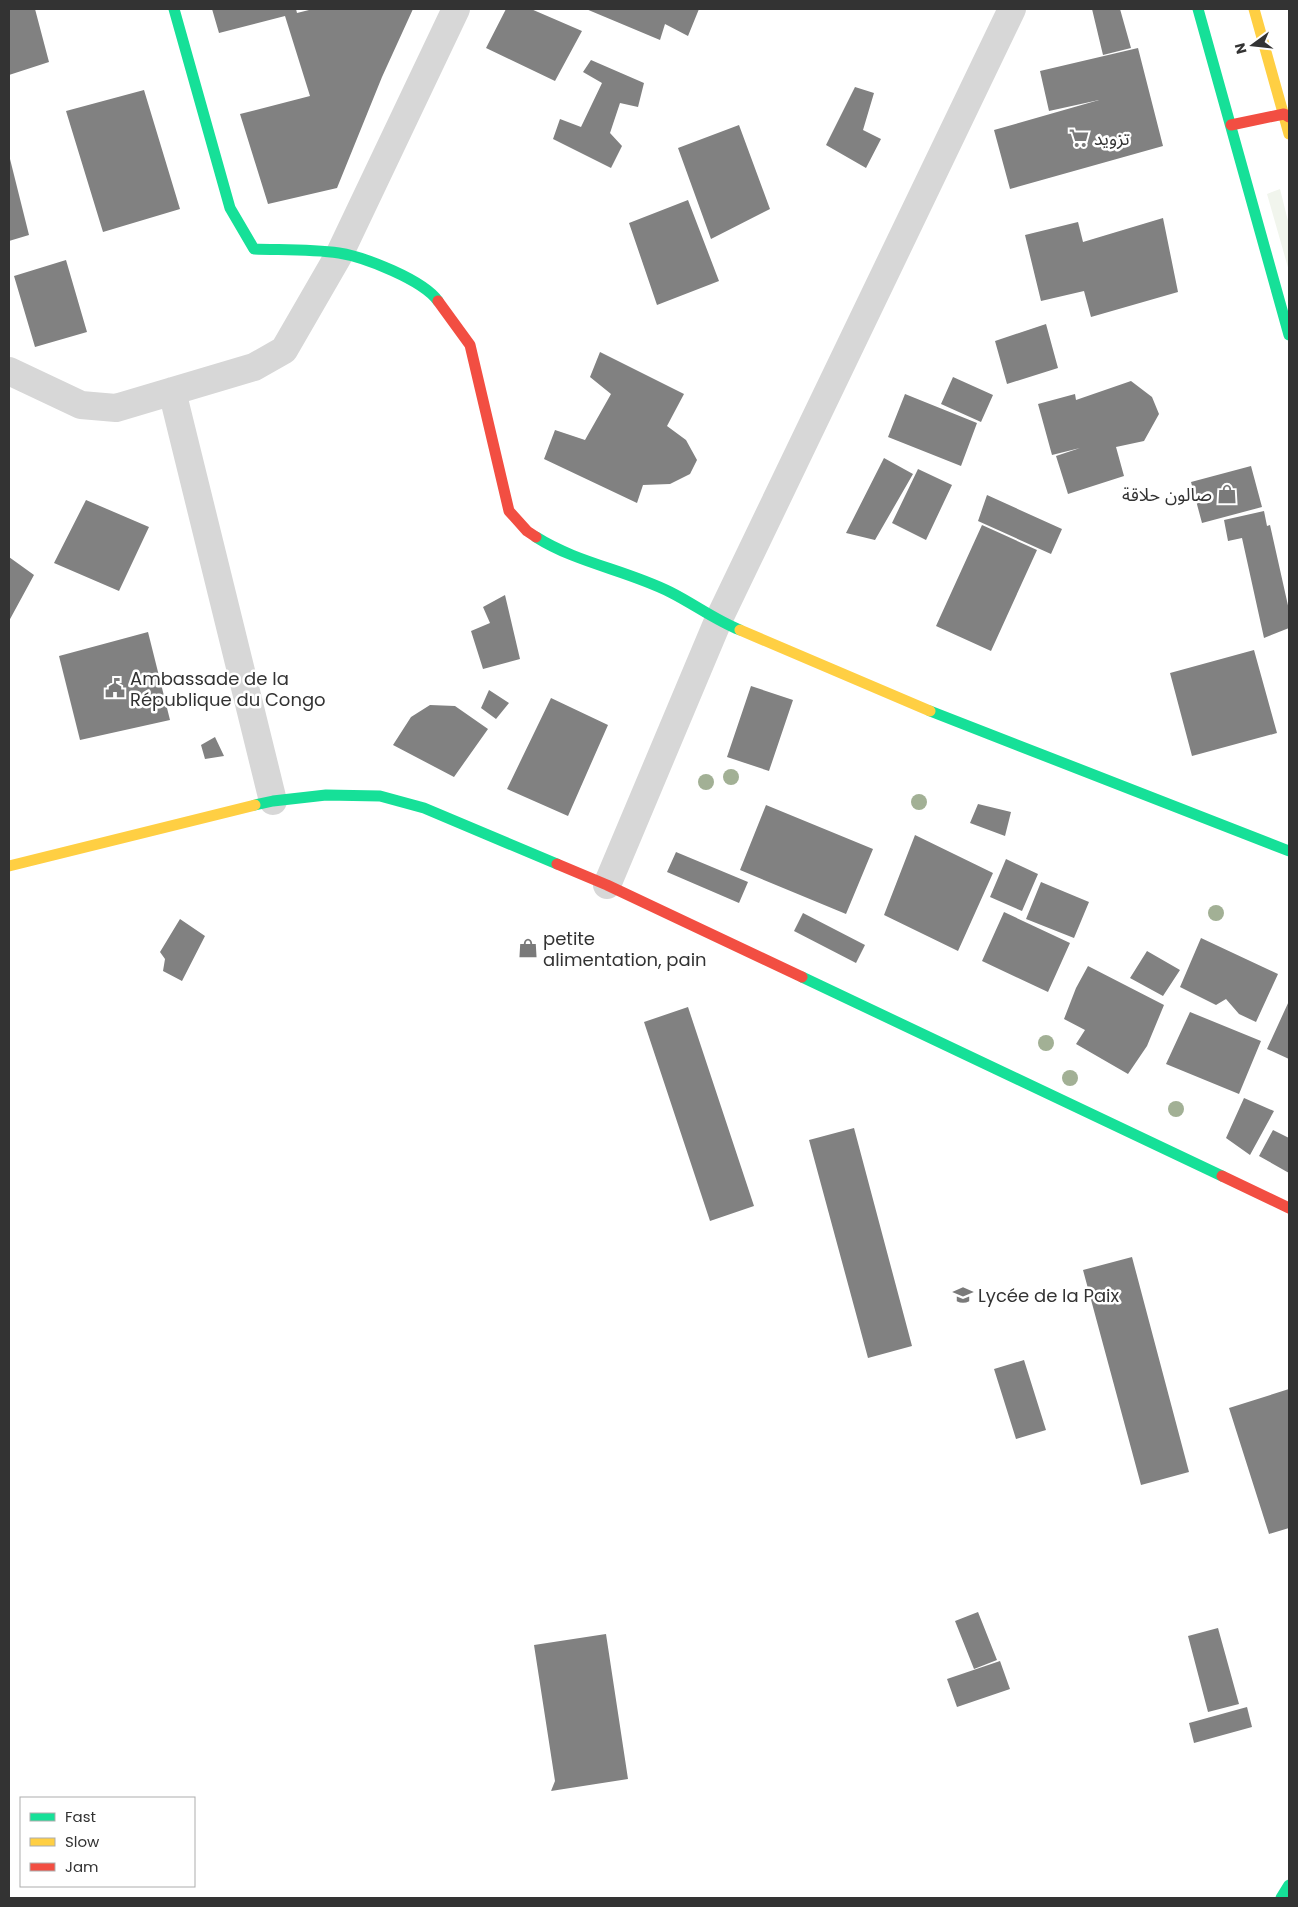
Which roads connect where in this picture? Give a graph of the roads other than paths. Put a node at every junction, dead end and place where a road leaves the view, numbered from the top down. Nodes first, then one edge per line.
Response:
1 (174, 9) edge
2 (456, 9) edge
3 (1012, 9) edge
4 (1198, 9) edge
5 (1254, 9) edge
6 (1282, 83) edge
7 (1286, 116) edge
8 (1231, 126) junction
9 (1289, 134) edge
10 (340, 253) junction
11 (1289, 335) edge
12 (9, 371) edge
13 (172, 391) junction
14 (718, 621) junction
15 (273, 801) junction
16 (1289, 851) edge
17 (9, 866) edge
18 (607, 885) junction
19 (1289, 1208) edge
20 (1289, 1885) edge
21 (1281, 1898) edge

1 - 10 street
2 - 10 street
3 - 14 street
4 - 8 street
5 - 6 street
6 - 7 street
7 - 8 street
7 - 9 street
8 - 11 street
10 - 13 street
10 - 14 street
12 - 13 street
13 - 15 street
14 - 16 street
14 - 18 street
15 - 17 street
15 - 18 street
18 - 19 street
20 - 21 street

